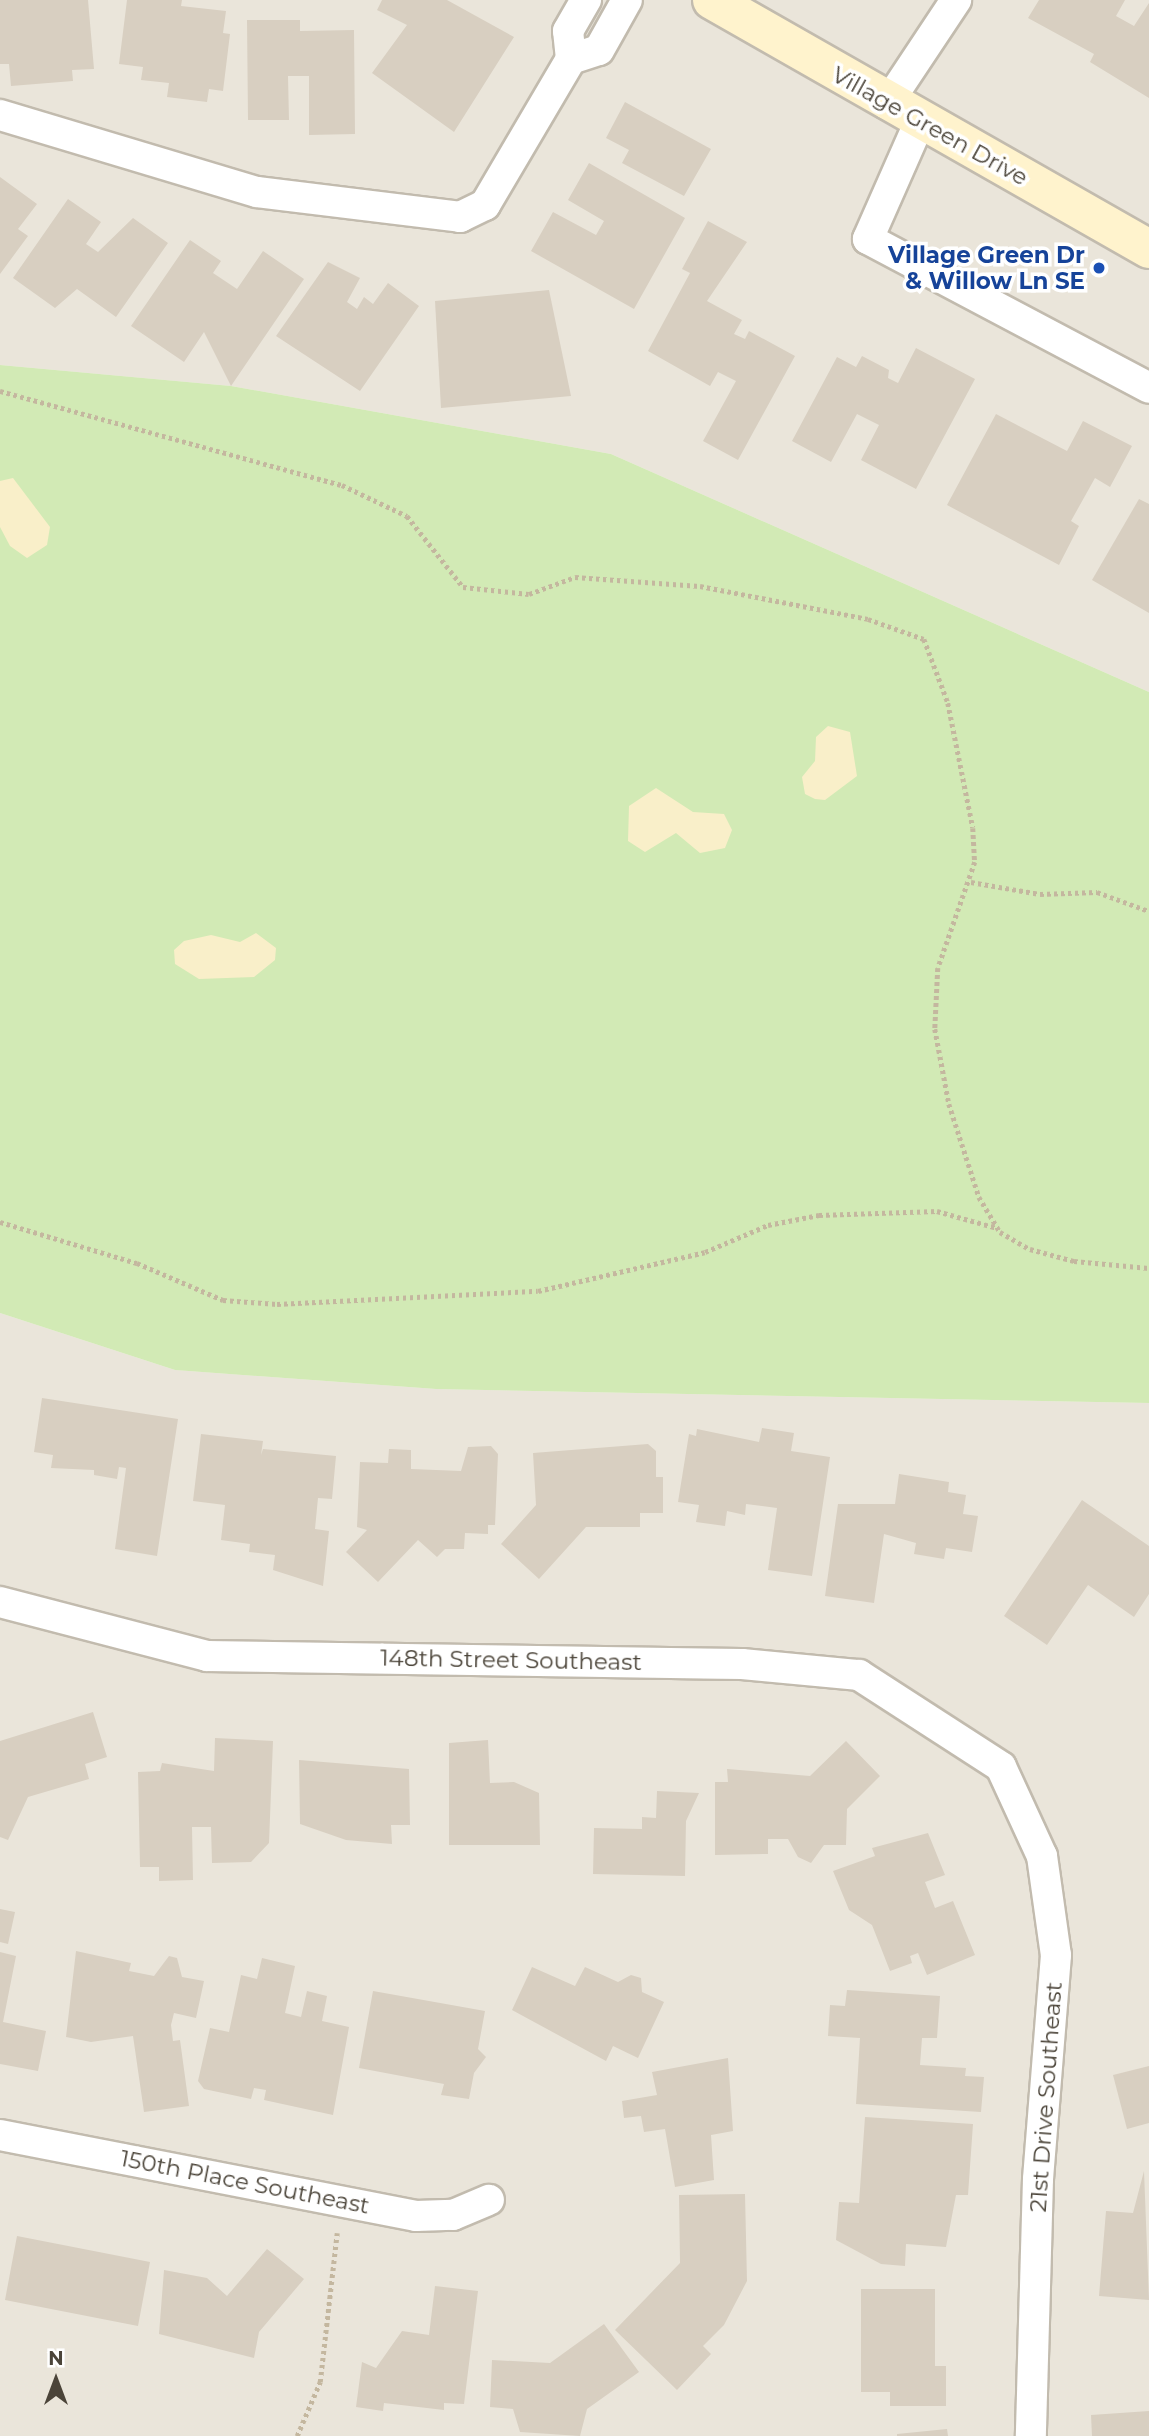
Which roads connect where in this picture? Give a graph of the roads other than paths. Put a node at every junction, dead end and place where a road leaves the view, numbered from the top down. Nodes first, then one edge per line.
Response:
1 (586, 0) edge
2 (626, 0) edge
3 (712, 0) edge
4 (956, 0) edge
5 (571, 59) junction
6 (904, 113) junction
7 (0, 115) edge
8 (1149, 249) edge
9 (1149, 388) edge
10 (0, 1602) edge
11 (1001, 1767) joint
12 (0, 2135) edge
13 (489, 2200) dead end
14 (1031, 2436) edge

1 - 5 street
2 - 5 street
3 - 6 street, Village Green Drive
4 - 6 street
5 - 7 street
6 - 8 street, Village Green Drive
6 - 9 street
10 - 11 street, 148th Street Southeast
11 - 14 street, 21st Drive Southeast
12 - 13 street, 150th Place Southeast

